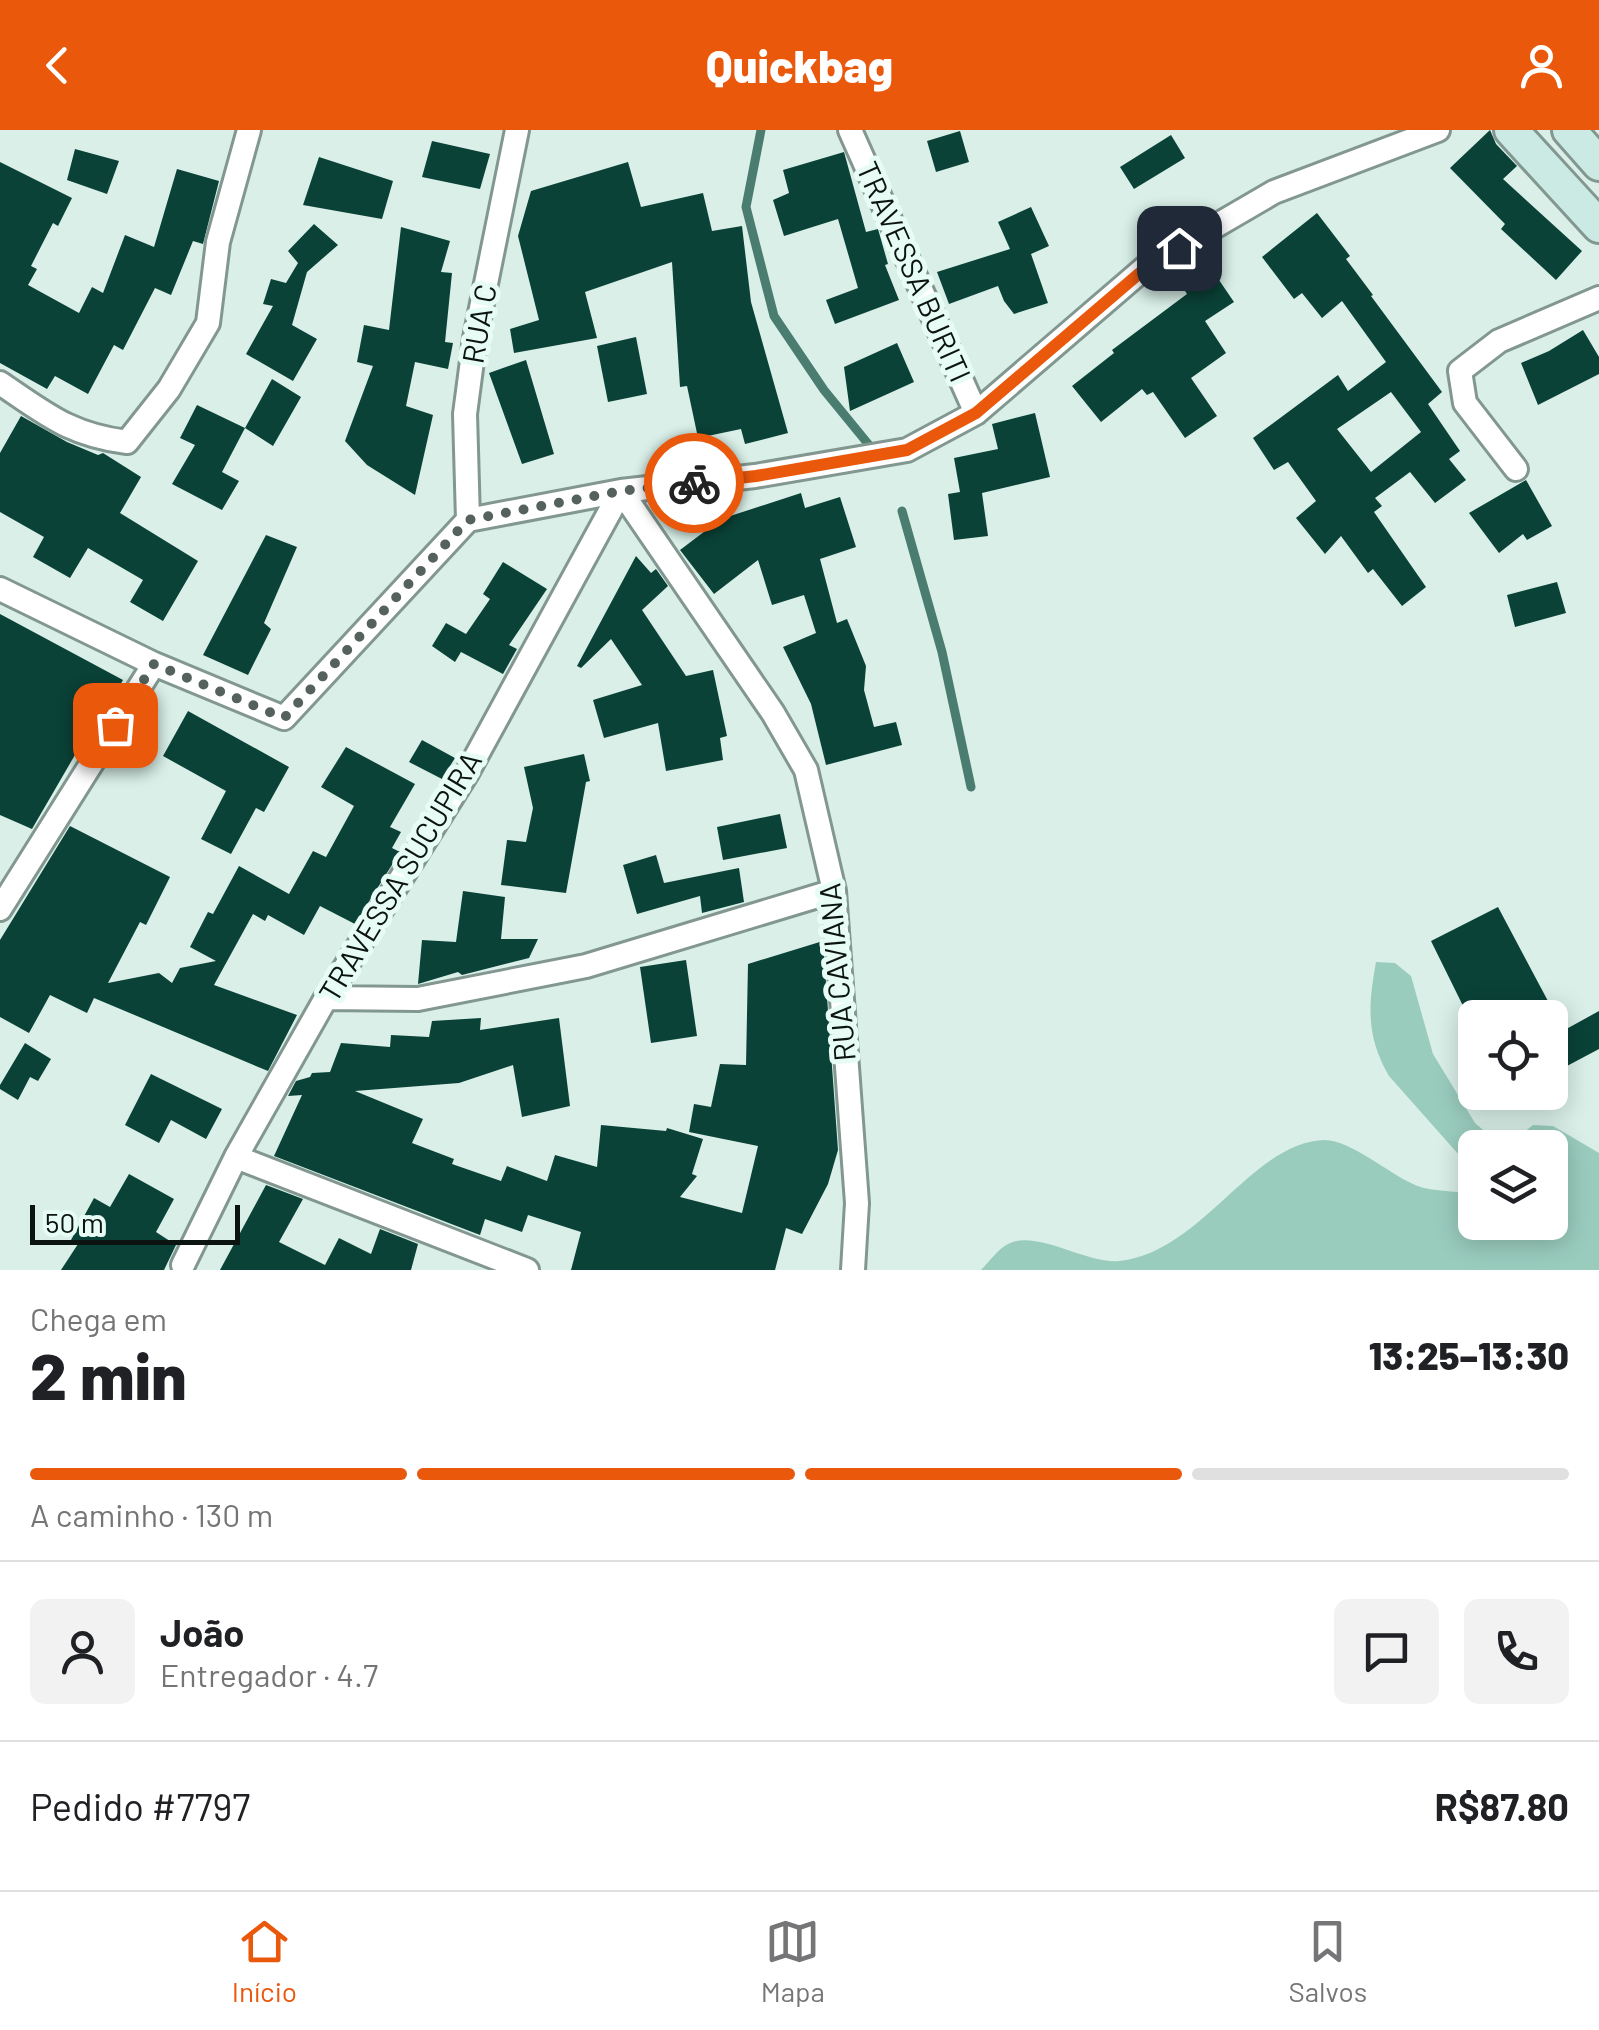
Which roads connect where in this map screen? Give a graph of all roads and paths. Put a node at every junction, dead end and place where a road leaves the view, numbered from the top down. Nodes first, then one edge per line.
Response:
1 (249, 130) edge
2 (516, 130) edge
3 (850, 130) edge
4 (1438, 130) edge
5 (1511, 130) edge
6 (1570, 130) edge
7 (1599, 164) edge
8 (1599, 226) edge
9 (1599, 298) edge
10 (0, 383) edge
11 (976, 413) junction
12 (1516, 469) dead end
13 (621, 491) junction
14 (468, 520) junction
15 (0, 589) edge
16 (154, 664) junction
17 (834, 891) junction
18 (0, 909) edge
19 (326, 998) junction
20 (236, 1157) junction
21 (183, 1265) dead end
22 (527, 1270) edge
23 (853, 1270) edge

1 - 10 street
2 - 14 street, RUA C
3 - 11 street, TRAVESSA BURITI
4 - 11 street
5 - 8 main road
6 - 7 main road
9 - 12 street
11 - 13 street
13 - 14 street
13 - 17 street, RUA CAVIANA
13 - 19 street, TRAVESSA SUCUPIRA
14 - 16 street
15 - 16 street
16 - 18 street
17 - 19 street
17 - 23 street, RUA CAVIANA
19 - 20 street, TRAVESSA SUCUPIRA
20 - 21 street, TRAVESSA SUCUPIRA
20 - 22 street

